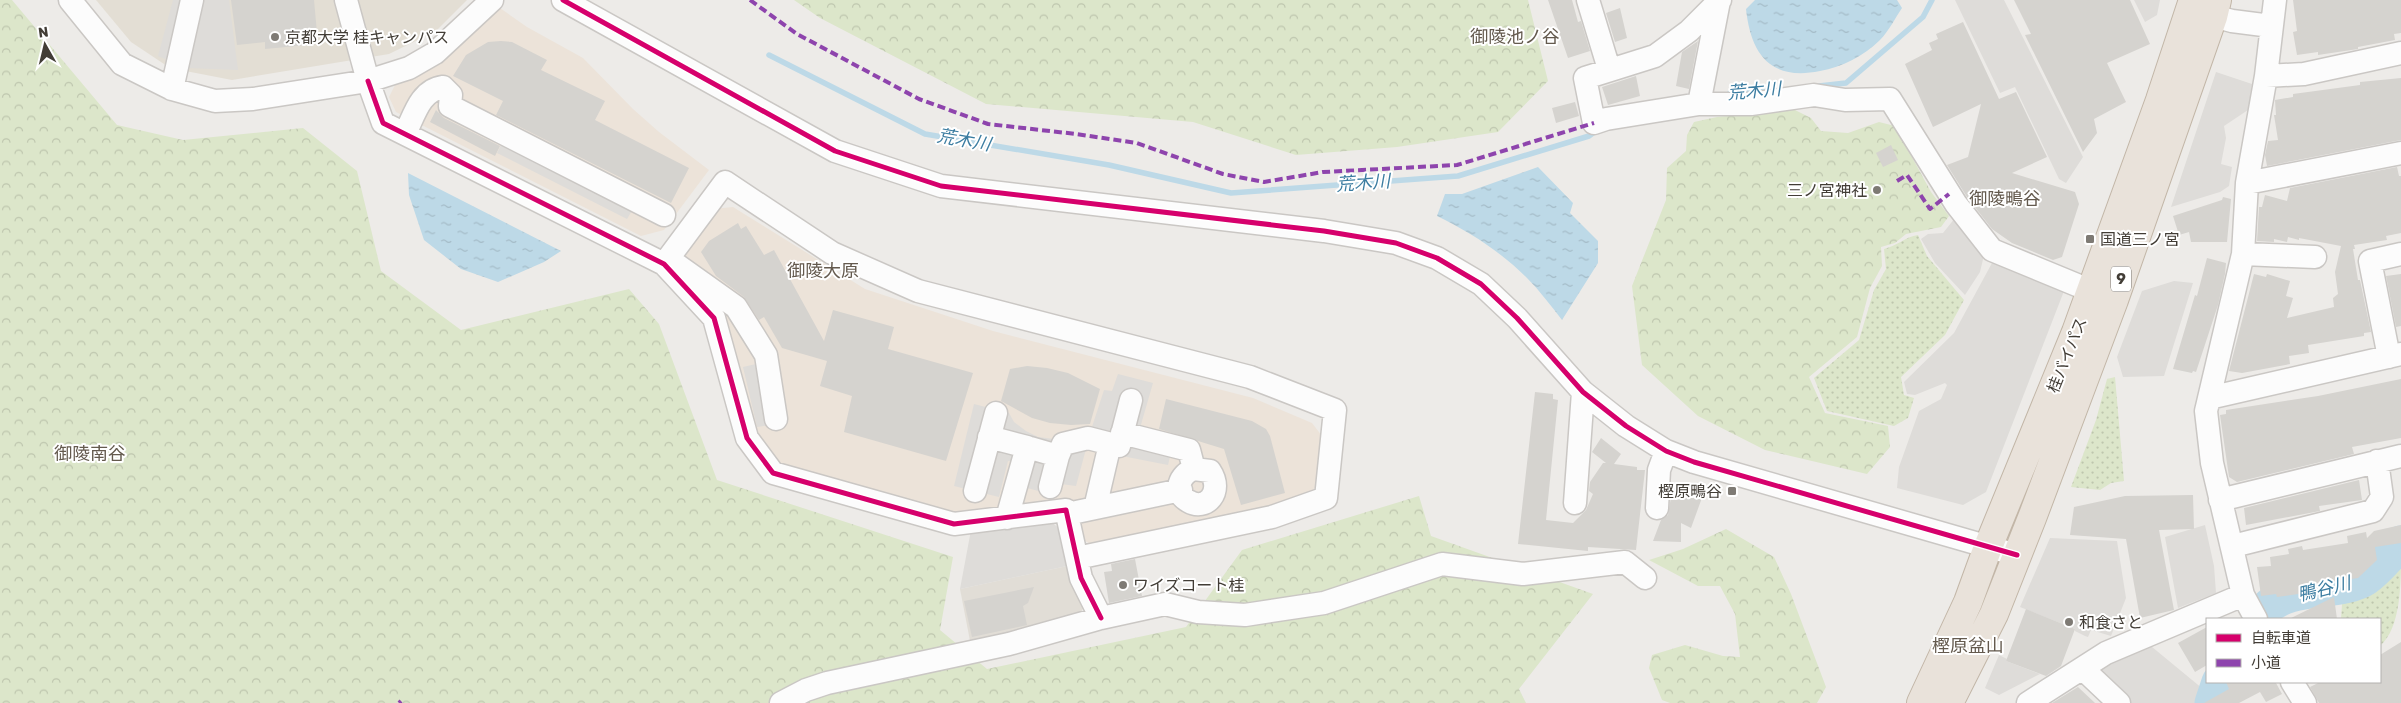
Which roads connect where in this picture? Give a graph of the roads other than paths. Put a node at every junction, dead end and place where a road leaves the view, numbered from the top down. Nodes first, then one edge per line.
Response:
1 (70, 0) edge
2 (192, 0) edge
3 (346, 0) edge
4 (492, 0) edge
5 (563, 0) edge
6 (1588, 0) edge
7 (1720, 0) edge
8 (2275, 0) edge
9 (2203, 7) edge
10 (2271, 26) junction
11 (2401, 53) edge
12 (1609, 69) junction
13 (2266, 76) junction
14 (368, 81) junction
15 (172, 89) junction
16 (1700, 104) junction
17 (404, 134) junction
18 (2401, 153) edge
19 (2247, 184) junction
20 (664, 215) dead end
21 (2243, 254) junction
22 (2401, 254) edge
23 (2315, 256) dead end
24 (664, 264) junction
25 (2103, 296) junction
26 (2395, 356) edge
27 (1583, 392) junction
28 (2209, 398) junction
29 (1131, 400) dead end
30 (996, 413) dead end
31 (776, 419) dead end
32 (989, 436) junction
33 (1116, 438) junction
34 (1027, 447) junction
35 (1666, 451) junction
36 (1058, 456) junction
37 (2401, 456) edge
38 (2377, 461) junction
39 (1194, 469) junction
40 (1050, 487) dead end
41 (1181, 490) junction
42 (975, 491) dead end
43 (2220, 500) junction
44 (1575, 503) dead end
45 (1095, 508) junction
46 (1657, 508) dead end
47 (1067, 514) junction
48 (1007, 518) junction
49 (2233, 546) junction
50 (1988, 547) junction
51 (2017, 555) junction
52 (1077, 558) junction
53 (1645, 578) dead end
54 (2243, 595) junction
55 (1101, 618) junction
56 (2255, 618) edge
57 (2083, 669) junction
58 (2293, 683) edge
59 (781, 703) edge
60 (1921, 703) edge
61 (1949, 703) edge
62 (2028, 703) edge
63 (2119, 703) edge
64 (2305, 703) edge

1 - 15 street
2 - 15 street
3 - 14 street
4 - 14 street
5 - 27 street
6 - 12 street
7 - 12 street
7 - 16 street
8 - 10 street
9 - 10 street
9 - 25 highway, 桂バイパス / 9
10 - 13 street
11 - 13 street
12 - 16 street
13 - 19 street
14 - 15 street
14 - 17 street
16 - 25 street
17 - 20 street
17 - 24 street
18 - 19 street
19 - 21 street
21 - 23 street
21 - 28 street
22 - 26 street
24 - 31 street
24 - 48 street
24 - 52 street
25 - 50 highway, 桂バイパス / 9
25 - 51 highway, 桂バイパス / 9
26 - 28 street
27 - 35 street
27 - 44 street
28 - 43 street
29 - 33 street
30 - 32 street
32 - 34 street
32 - 42 street
33 - 36 street
33 - 39 street
33 - 45 street
34 - 36 street
34 - 48 street
35 - 46 street
35 - 50 street
36 - 40 street
37 - 38 street
38 - 43 street
38 - 49 street
39 - 41 street
39 - 41 street
41 - 45 street
43 - 49 street
45 - 47 street
47 - 48 street
47 - 52 street
49 - 54 street
50 - 51 street
50 - 60 highway, 桂バイパス / 9
51 - 61 highway, 桂バイパス / 9
52 - 55 street
53 - 55 street
54 - 56 street
54 - 57 street
55 - 59 street
57 - 62 street
57 - 63 street
58 - 64 street

